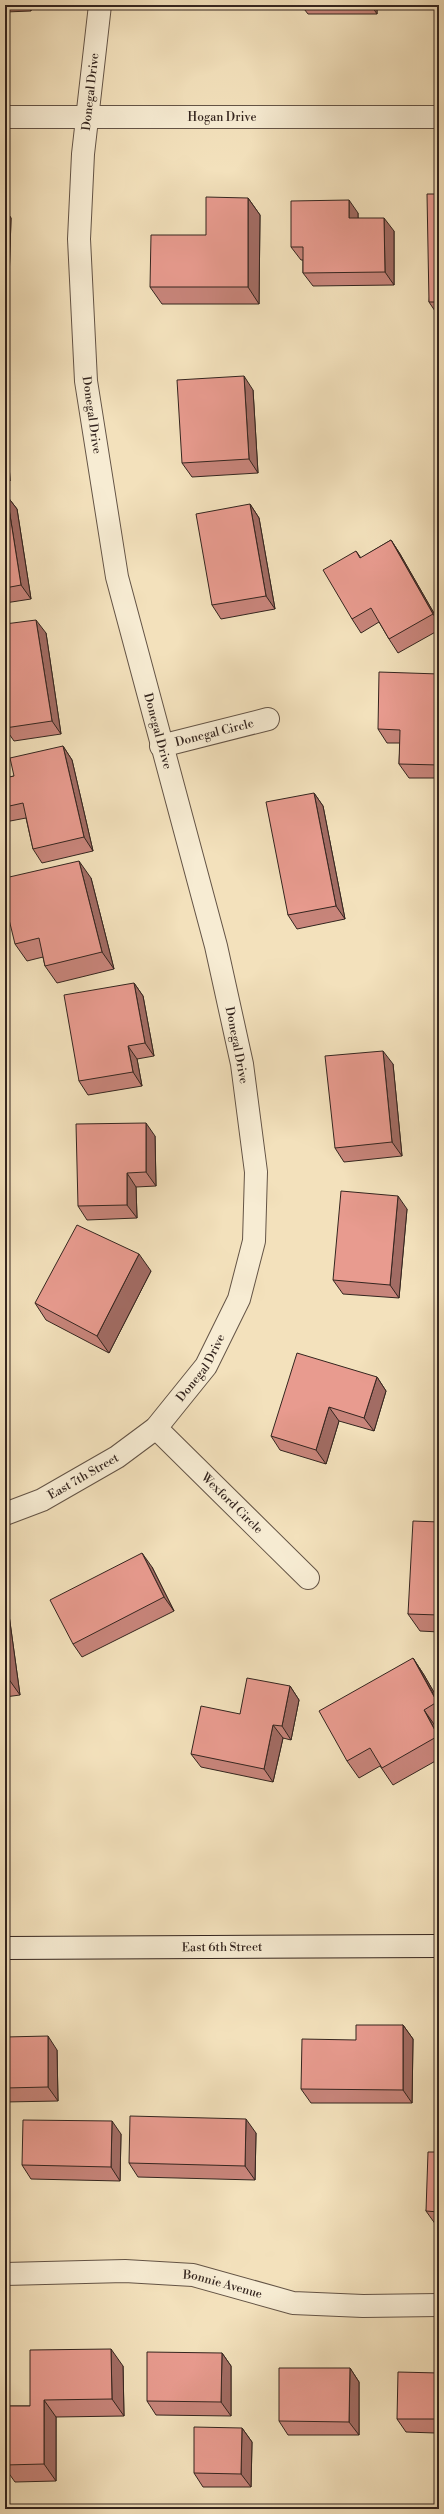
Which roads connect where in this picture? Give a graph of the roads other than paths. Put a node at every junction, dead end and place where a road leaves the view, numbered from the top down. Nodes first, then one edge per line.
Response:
1 (100, 5) edge
2 (87, 116) junction
3 (5, 117) edge
4 (439, 117) edge
5 (268, 719) dead end
6 (162, 746) junction
7 (156, 1428) junction
8 (5, 1514) edge
9 (308, 1578) dead end
10 (439, 1946) edge
11 (5, 1948) edge
12 (5, 2274) edge
13 (439, 2305) edge

1 - 2 street, Donegal Drive
2 - 3 street, Hogan Drive
2 - 4 street, Hogan Drive
2 - 6 street, Donegal Drive
5 - 6 street, Donegal Circle
6 - 7 street, Donegal Drive
7 - 8 street, East 7th Street
7 - 9 street, Wexford Circle
10 - 11 street, East 6th Street
12 - 13 street, Bonnie Avenue

